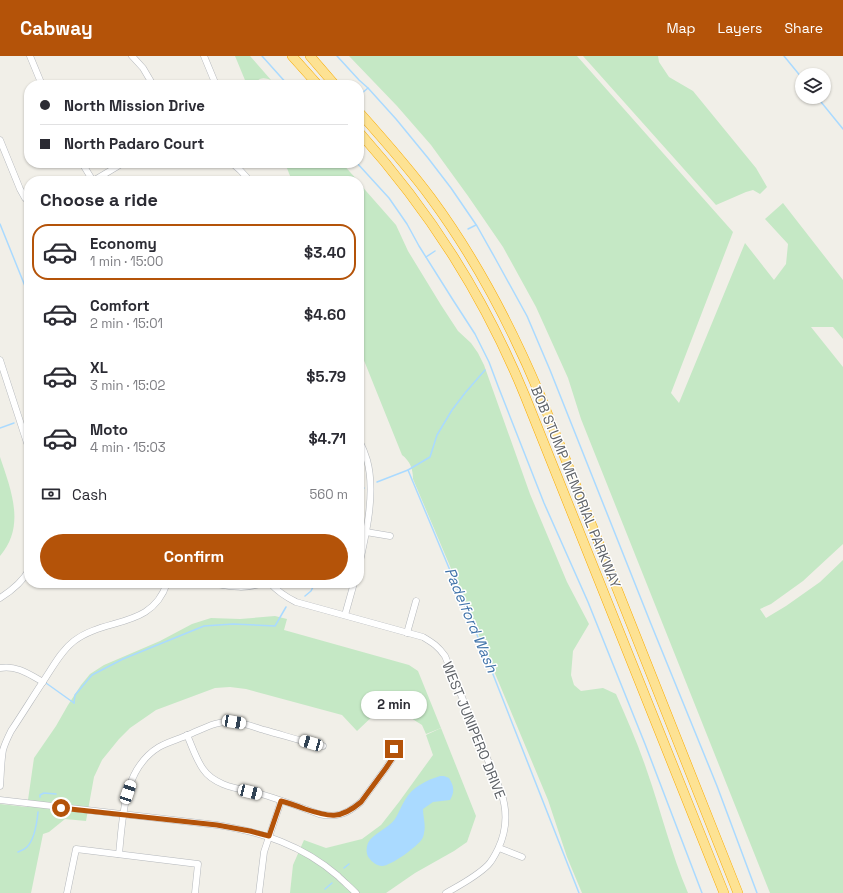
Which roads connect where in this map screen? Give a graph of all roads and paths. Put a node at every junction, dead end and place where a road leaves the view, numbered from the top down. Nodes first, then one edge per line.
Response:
1 (30, 56) edge
2 (132, 56) edge
3 (204, 56) edge
4 (292, 56) edge
5 (310, 56) edge
6 (40, 80) edge
7 (150, 80) edge
8 (214, 80) edge
9 (314, 80) edge
10 (331, 80) edge
11 (364, 118) edge
12 (364, 138) edge
13 (0, 140) edge
14 (115, 168) edge
15 (238, 168) edge
16 (101, 176) edge
17 (245, 176) edge
18 (24, 196) edge
19 (0, 360) edge
20 (24, 434) edge
21 (364, 454) edge
22 (366, 532) junction
23 (390, 536) dead end
24 (364, 542) edge
25 (24, 577) edge
26 (165, 588) edge
27 (275, 588) edge
28 (353, 588) edge
29 (0, 598) edge
30 (416, 601) dead end
31 (345, 616) junction
32 (407, 633) junction
33 (0, 668) edge
34 (43, 682) junction
35 (187, 735) junction
36 (323, 746) dead end
37 (2, 748) edge
38 (394, 749) dead end
39 (0, 786) edge
40 (0, 800) edge
41 (281, 801) junction
42 (124, 815) junction
43 (269, 836) junction
44 (499, 848) junction
45 (119, 854) junction
46 (522, 857) dead end
47 (67, 893) edge
48 (195, 893) edge
49 (259, 893) edge
50 (356, 893) edge
51 (446, 893) edge
52 (723, 893) edge
53 (739, 893) edge

1 - 6 street
2 - 7 street
3 - 8 street
4 - 9 highway
5 - 10 highway
11 - 53 highway, BOB STUMP MEMORIAL PARKWAY
12 - 52 highway, BOB STUMP MEMORIAL PARKWAY
13 - 18 street
14 - 16 street
15 - 17 street
19 - 20 street
21 - 22 street
22 - 23 street
22 - 24 street
25 - 29 street
26 - 34 street
27 - 31 street, WEST JUNIPERO DRIVE
28 - 31 street
30 - 32 street
31 - 32 street, WEST JUNIPERO DRIVE
32 - 44 street, WEST JUNIPERO DRIVE
33 - 34 street
34 - 37 street
35 - 36 street
35 - 41 street
35 - 42 street
37 - 39 street
38 - 41 street
40 - 42 street
41 - 43 street
42 - 43 street
42 - 45 street
43 - 49 street
43 - 50 street
44 - 46 street
44 - 51 street, WEST JUNIPERO DRIVE
45 - 47 street
45 - 48 street

